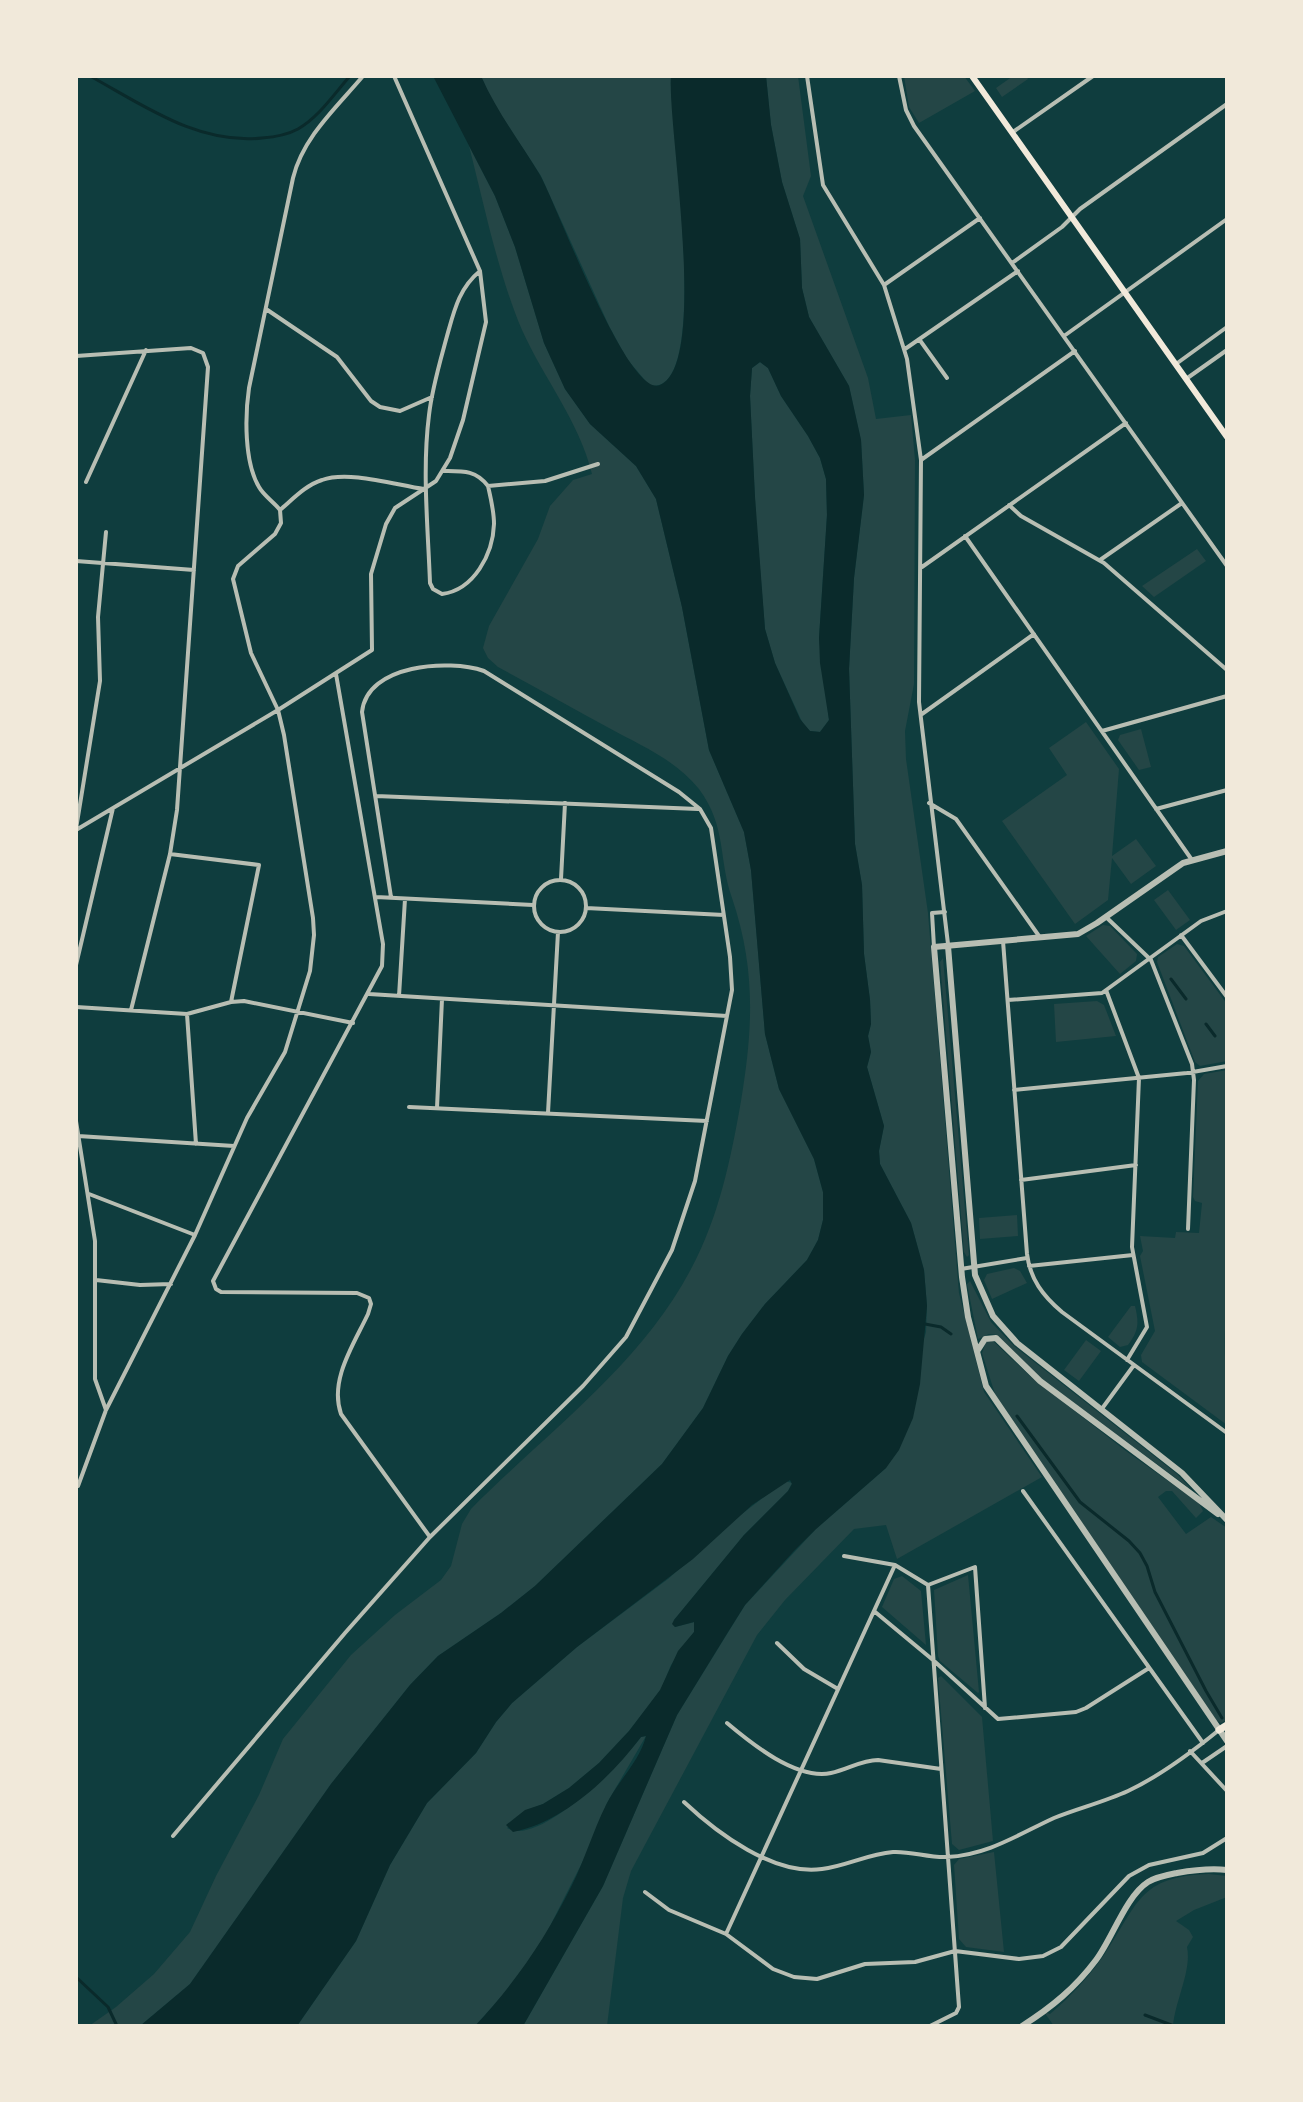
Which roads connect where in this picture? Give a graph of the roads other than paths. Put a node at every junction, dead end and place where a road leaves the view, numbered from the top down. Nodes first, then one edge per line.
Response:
1 (363, 76) edge
2 (394, 76) edge
3 (807, 76) edge
4 (899, 76) edge
5 (972, 76) edge
6 (1093, 76) edge
7 (1227, 104) edge
8 (1012, 132) junction
9 (1072, 217) junction
10 (980, 218) junction
11 (1227, 219) edge
12 (1012, 263) junction
13 (480, 271) junction
14 (1018, 271) junction
15 (884, 285) junction
16 (1125, 292) junction
17 (266, 309) junction
18 (1227, 327) edge
19 (1064, 336) junction
20 (919, 339) junction
21 (905, 349) junction
22 (146, 350) junction
23 (1227, 350) edge
24 (1075, 351) junction
25 (76, 356) edge
26 (1176, 364) junction
27 (947, 378) dead end
28 (1186, 379) junction
29 (432, 397) junction
30 (1126, 423) junction
31 (1227, 437) edge
32 (921, 460) junction
33 (598, 464) dead end
34 (444, 471) junction
35 (86, 482) dead end
36 (488, 486) junction
37 (426, 490) junction
38 (1182, 503) junction
39 (1009, 505) junction
40 (280, 510) junction
41 (106, 532) dead end
42 (965, 536) junction
43 (1100, 560) junction
44 (76, 561) edge
45 (103, 564) junction
46 (1227, 566) edge
47 (922, 567) junction
48 (194, 570) junction
49 (1034, 634) junction
50 (1227, 670) edge
51 (336, 674) junction
52 (1227, 696) edge
53 (278, 710) junction
54 (921, 714) junction
55 (1102, 731) junction
56 (182, 767) junction
57 (1227, 790) edge
58 (376, 796) junction
59 (565, 803) junction
60 (929, 803) junction
61 (114, 806) junction
62 (700, 809) junction
63 (1156, 809) junction
64 (76, 830) edge
65 (1227, 851) edge
66 (170, 854) junction
67 (1192, 860) junction
68 (561, 879) junction
69 (375, 897) junction
70 (391, 897) junction
71 (405, 898) junction
72 (533, 905) junction
73 (586, 908) junction
74 (1227, 911) edge
75 (945, 912) junction
76 (724, 915) junction
77 (1106, 917) junction
78 (558, 932) junction
79 (1181, 935) junction
80 (1040, 938) junction
81 (1003, 941) junction
82 (948, 946) junction
83 (934, 947) junction
84 (1149, 958) junction
85 (76, 965) edge
86 (1106, 990) junction
87 (369, 994) junction
88 (399, 996) junction
89 (1227, 997) edge
90 (442, 999) junction
91 (1008, 1000) junction
92 (231, 1002) junction
93 (554, 1005) junction
94 (76, 1007) edge
95 (131, 1010) junction
96 (299, 1010) junction
97 (187, 1014) junction
98 (727, 1016) junction
99 (353, 1023) junction
100 (1227, 1066) edge
101 (1194, 1072) junction
102 (1139, 1078) junction
103 (1014, 1090) junction
104 (409, 1107) dead end
105 (437, 1108) junction
106 (548, 1113) junction
107 (76, 1121) edge
108 (707, 1121) junction
109 (78, 1136) junction
110 (196, 1144) junction
111 (234, 1146) junction
112 (1136, 1165) junction
113 (1021, 1180) junction
114 (88, 1193) junction
115 (1188, 1229) dead end
116 (195, 1235) junction
117 (1133, 1255) junction
118 (1027, 1258) junction
119 (1029, 1266) junction
120 (974, 1267) junction
121 (961, 1269) junction
122 (96, 1280) junction
123 (171, 1284) junction
124 (978, 1355) junction
125 (1127, 1360) junction
126 (1134, 1365) junction
127 (106, 1410) junction
128 (1101, 1410) junction
129 (1227, 1433) edge
130 (78, 1486) dead end
131 (1023, 1491) dead end
132 (1227, 1521) edge
133 (430, 1537) junction
134 (844, 1556) dead end
135 (895, 1565) junction
136 (928, 1585) junction
137 (874, 1611) junction
138 (777, 1643) dead end
139 (933, 1660) junction
140 (1149, 1668) junction
141 (838, 1689) junction
142 (985, 1710) junction
143 (727, 1723) dead end
144 (1223, 1728) edge
145 (1203, 1743) junction
146 (1227, 1743) edge
147 (1190, 1751) junction
148 (1202, 1763) junction
149 (941, 1769) junction
150 (801, 1771) junction
151 (1227, 1791) edge
152 (684, 1802) dead end
153 (173, 1836) dead end
154 (1227, 1838) edge
155 (761, 1857) junction
156 (948, 1857) junction
157 (1227, 1870) edge
158 (645, 1892) dead end
159 (726, 1934) junction
160 (955, 1951) junction
161 (930, 2026) edge
162 (1022, 2026) edge

1 - 17 street
2 - 13 street
3 - 15 street
4 - 10 street
5 - 8 main road
6 - 8 street
7 - 9 street
8 - 9 main road
9 - 12 street
9 - 16 main road
10 - 12 street
10 - 15 street
11 - 16 street
12 - 14 street
13 - 29 street
13 - 34 street
14 - 19 street
14 - 20 street
15 - 21 street
16 - 19 street
16 - 26 main road
17 - 29 street
17 - 40 street
18 - 26 street
19 - 24 street
20 - 21 street
20 - 27 street
21 - 32 street
22 - 25 street
22 - 35 street
22 - 48 street
23 - 28 street
24 - 30 street
24 - 32 street
26 - 28 main road
28 - 31 main road
29 - 37 street
30 - 38 street
30 - 39 street
32 - 47 street
33 - 36 street
34 - 36 street
34 - 37 street
36 - 37 street
37 - 40 street
37 - 51 street
38 - 43 street
38 - 46 street
39 - 42 street
39 - 43 street
40 - 53 street
41 - 45 street
42 - 47 street
42 - 49 street
43 - 50 street
44 - 45 street
45 - 48 street
45 - 64 street
47 - 54 street
48 - 56 street
49 - 54 street
49 - 55 street
51 - 53 street
51 - 69 street
52 - 55 street
53 - 56 street
53 - 96 street
54 - 60 street
55 - 63 street
56 - 61 street
56 - 66 street
57 - 63 street
58 - 59 street
58 - 62 street
58 - 70 street
59 - 62 street
59 - 68 street
60 - 75 street
60 - 80 street
61 - 64 street
61 - 85 street
62 - 76 street
63 - 67 street
65 - 67 street
66 - 92 street
66 - 95 street
67 - 77 street
68 - 72 street
68 - 73 street
69 - 70 street
69 - 87 street
70 - 71 street
71 - 72 street
71 - 88 street
72 - 78 street
73 - 76 street
73 - 78 street
74 - 79 street
75 - 82 street
75 - 83 street
76 - 98 street
77 - 80 street
77 - 84 street
78 - 93 street
79 - 84 street
79 - 89 street
80 - 81 street
81 - 82 street
81 - 91 street
82 - 83 street
82 - 120 street
83 - 121 street
84 - 86 street
84 - 101 street
86 - 91 street
86 - 102 street
87 - 88 street
87 - 99 street
88 - 90 street
90 - 93 street
90 - 105 street
91 - 103 street
92 - 96 street
92 - 97 street
93 - 98 street
93 - 106 street
94 - 95 street
95 - 97 street
96 - 99 street
96 - 111 street
97 - 110 street
98 - 108 street
99 - 133 street
100 - 101 street
101 - 102 street
101 - 115 street
102 - 103 street
102 - 112 street
103 - 113 street
104 - 105 street
105 - 106 street
106 - 108 street
107 - 109 street
108 - 133 street
109 - 110 street
109 - 114 street
110 - 111 street
111 - 116 street
112 - 113 street
112 - 117 street
113 - 118 street
114 - 116 street
114 - 122 street
116 - 123 street
117 - 119 street
117 - 125 street
118 - 119 street
118 - 120 street
119 - 125 street
120 - 121 street
120 - 128 street
121 - 124 street
122 - 123 street
122 - 127 street
123 - 127 street
124 - 132 street
124 - 144 street
125 - 126 street
126 - 128 street
126 - 129 street
127 - 130 street
128 - 132 street
131 - 140 street
133 - 153 street
134 - 135 street
135 - 136 street
135 - 137 street
136 - 139 street
136 - 142 street
137 - 139 street
137 - 141 street
138 - 141 street
139 - 142 street
139 - 149 street
140 - 142 street
140 - 145 street
141 - 150 street
143 - 150 street
144 - 145 street
144 - 146 street
145 - 147 street
146 - 148 street
147 - 148 street
147 - 156 street
148 - 151 street
149 - 150 street
149 - 156 street
150 - 155 street
152 - 155 street
154 - 160 street
155 - 156 street
155 - 159 street
156 - 160 street
157 - 162 street
158 - 159 street
159 - 160 street
160 - 161 street

